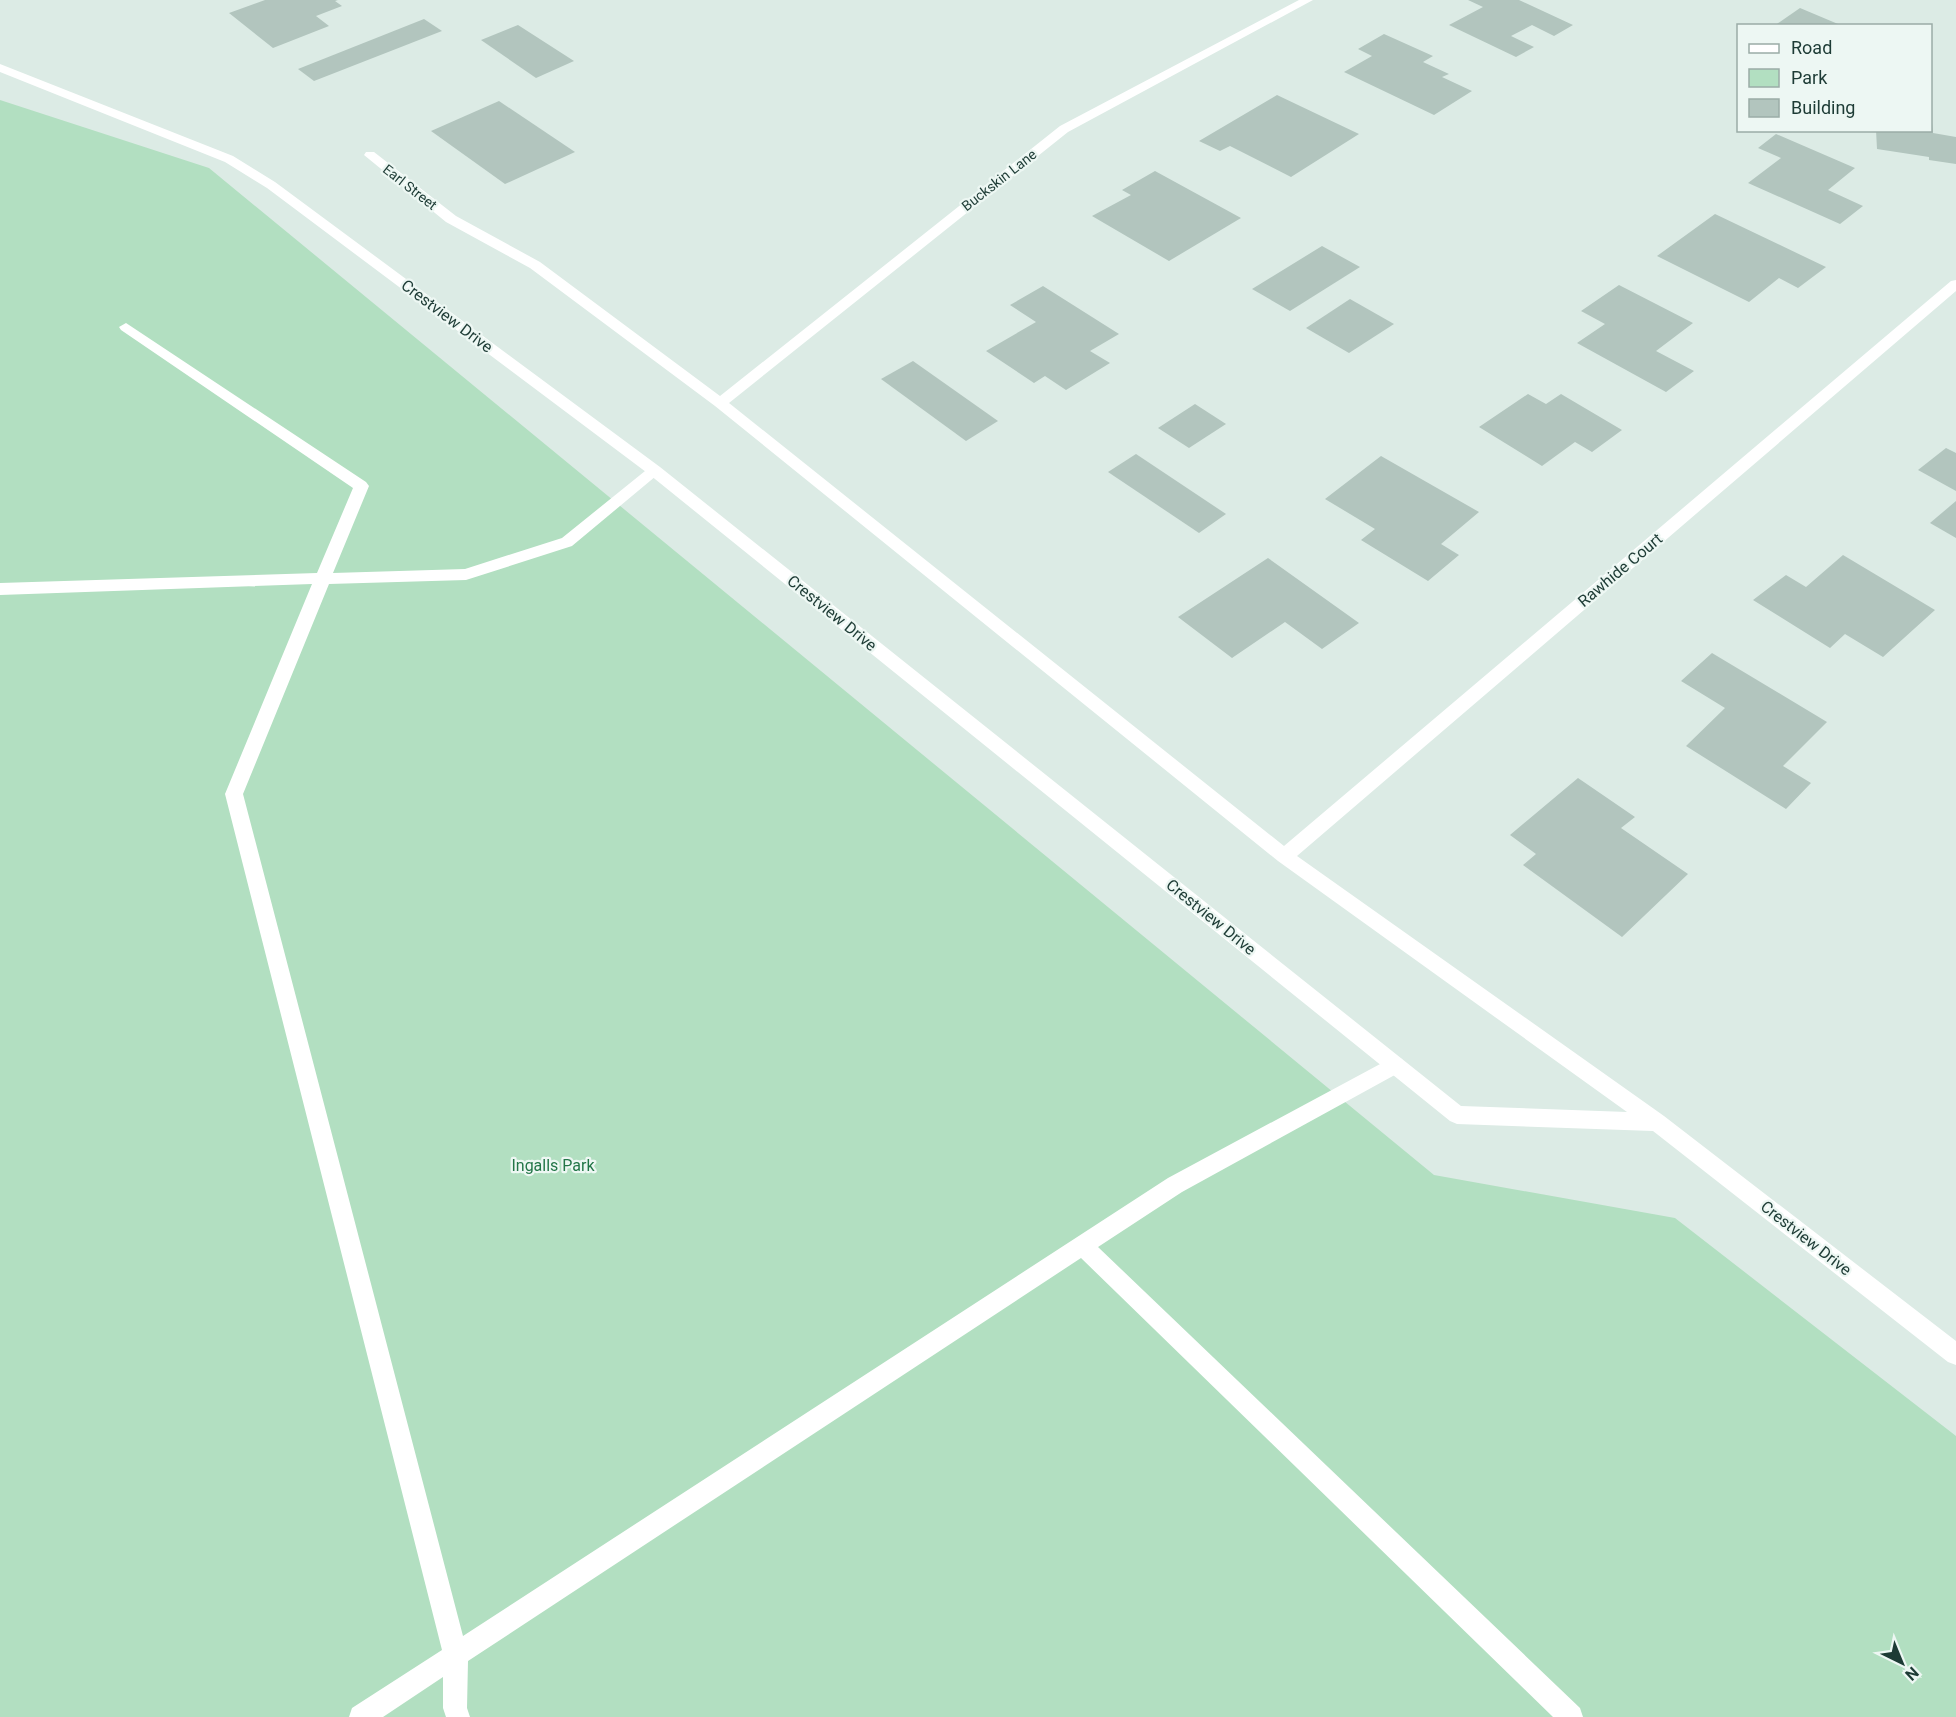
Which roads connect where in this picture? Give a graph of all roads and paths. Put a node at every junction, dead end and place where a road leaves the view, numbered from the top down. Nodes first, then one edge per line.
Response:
1 (1307, 0) edge
2 (0, 68) edge
3 (370, 155) dead end
4 (451, 219) joint
5 (1956, 284) edge
6 (126, 327) dead end
7 (720, 403) junction
8 (655, 471) junction
9 (323, 578) junction
10 (0, 590) edge
11 (1284, 856) junction
12 (1395, 1065) junction
13 (1657, 1122) junction
14 (1082, 1245) junction
15 (1956, 1354) edge
16 (456, 1655) junction
17 (361, 1717) edge
18 (458, 1717) edge
19 (1571, 1717) edge

1 - 7 street, Buckskin Lane
2 - 8 street, Crestview Drive
3 - 4 street, Earl Street
4 - 7 street, Crestview Drive
5 - 11 street, Rawhide Court
6 - 9 street
7 - 11 street, Crestview Drive
8 - 9 street
8 - 12 street, Crestview Drive
9 - 10 street
9 - 16 street
11 - 13 street, Crestview Drive
12 - 13 street, Crestview Drive
12 - 14 street
13 - 15 street, Crestview Drive
14 - 16 street
14 - 19 street
16 - 17 street
16 - 18 street

